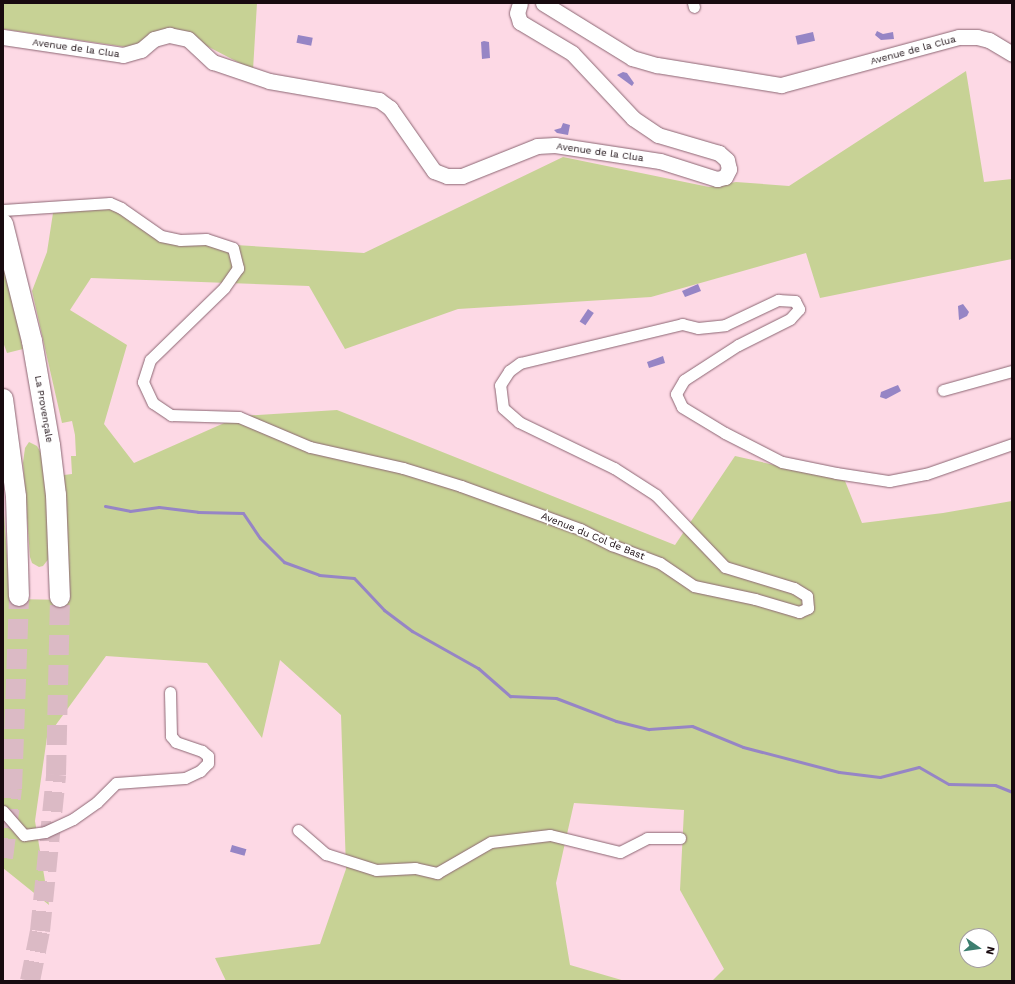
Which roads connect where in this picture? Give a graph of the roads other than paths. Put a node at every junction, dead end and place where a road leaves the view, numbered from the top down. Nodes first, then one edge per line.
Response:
1 (520, 3) edge
2 (543, 3) edge
3 (3, 37) edge
4 (1012, 54) edge
5 (3, 210) edge
6 (3, 224) edge
7 (1012, 371) edge
8 (943, 390) dead end
9 (3, 399) edge
10 (1012, 444) edge
11 (19, 596) tunnel mouth
12 (60, 598) tunnel mouth
13 (170, 692) dead end
14 (3, 811) edge
15 (298, 830) dead end
16 (680, 838) dead end

1 - 3 street, Avenue de la Clua
2 - 4 street, Avenue de la Clua
5 - 10 street, Avenue du Col de Bast
6 - 12 highway, La Provençale
7 - 8 street
9 - 11 highway
13 - 14 street
15 - 16 street

